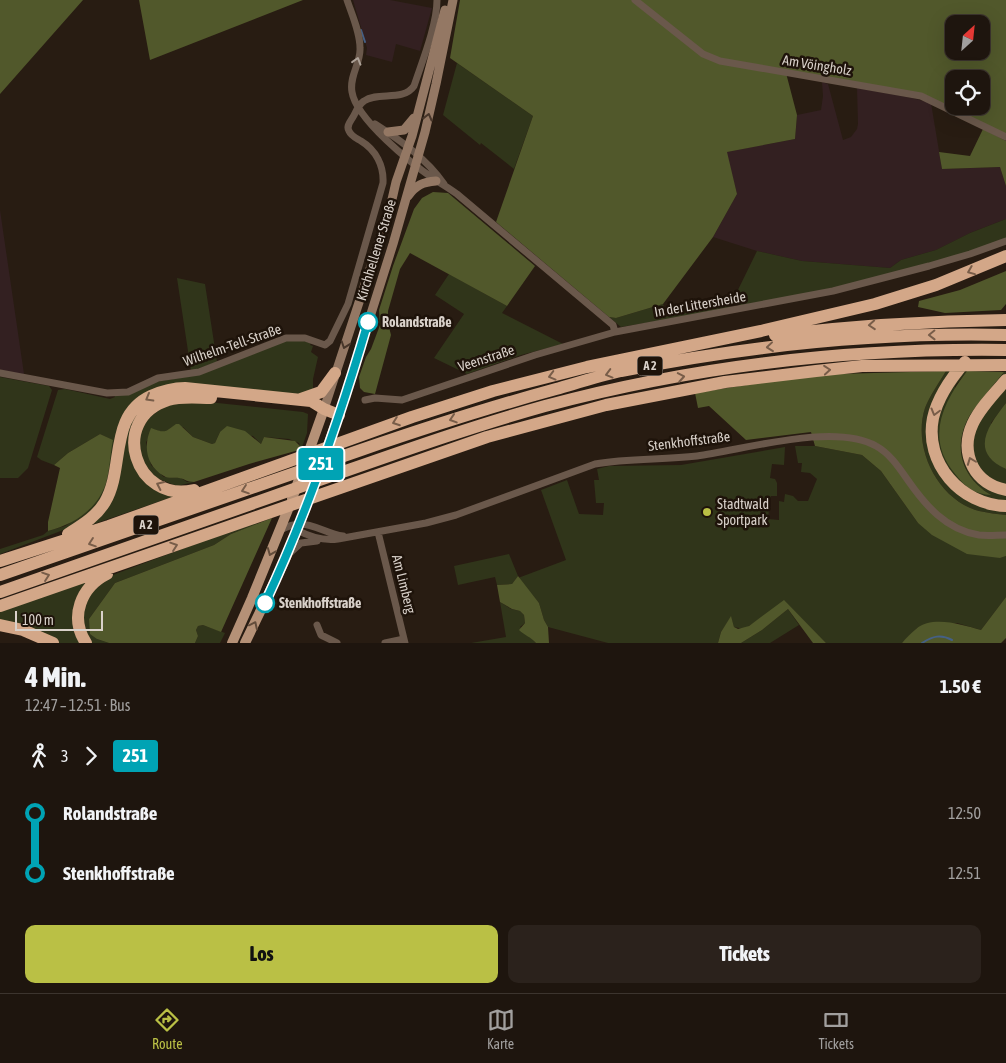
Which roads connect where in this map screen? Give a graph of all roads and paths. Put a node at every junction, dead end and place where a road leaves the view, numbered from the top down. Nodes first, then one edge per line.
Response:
1 (347, 0) edge
2 (437, 0) edge
3 (448, 0) edge
4 (453, 0) edge
5 (635, 0) edge
6 (358, 108) junction
7 (418, 114) junction
8 (368, 120) junction
9 (388, 132) junction
10 (1006, 138) edge
11 (406, 152) junction
12 (416, 160) junction
13 (436, 181) junction
14 (446, 186) junction
15 (405, 201) junction
16 (1006, 241) edge
17 (1006, 256) edge
18 (1006, 314) edge
19 (1006, 320) edge
20 (616, 332) junction
21 (1001, 335) edge
22 (325, 344) joint
23 (1006, 350) edge
24 (634, 357) junction
25 (765, 364) junction
26 (1006, 365) edge
27 (0, 373) edge
28 (335, 373) junction
29 (1006, 380) edge
30 (692, 388) junction
31 (300, 399) junction
32 (365, 400) dead end
33 (324, 409) junction
34 (339, 415) junction
35 (240, 478) junction
36 (1006, 490) edge
37 (287, 503) junction
38 (1006, 506) edge
39 (304, 512) junction
40 (296, 526) junction
41 (314, 527) junction
42 (280, 530) junction
43 (378, 532) junction
44 (1006, 535) edge
45 (348, 537) junction
46 (327, 541) junction
47 (17, 555) junction
48 (147, 555) junction
49 (285, 560) junction
50 (0, 561) edge
51 (0, 575) edge
52 (0, 592) edge
53 (0, 606) edge
54 (0, 625) edge
55 (317, 625) dead end
56 (404, 641) edge
57 (53, 643) edge
58 (86, 643) edge
59 (232, 643) edge
60 (245, 643) edge
61 (337, 643) edge
62 (385, 643) edge

6 -> 1 street
2 - 6 street
3 - 7 main road, Kirchhellener Straße
12 -> 4 main road, Kirchhellener Straße
5 - 10 street, Am Vöingholz
6 - 8 street
6 - 22 street, Kirchhellener Straße
7 - 9 main road
7 - 11 main road, Kirchhellener Straße
8 - 9 street
8 - 11 street
9 - 11 street
11 - 12 street
11 -> 28 main road, Kirchhellener Straße
12 - 13 street
12 - 14 street
12 - 15 main road, Kirchhellener Straße
13 - 14 street
13 - 15 main road
14 - 20 street
15 - 34 main road, Kirchhellener Straße
16 - 20 street, In der Littersheide
17 -> 24 highway
18 -> 38 highway
19 -> 24 highway
20 - 32 street, Veenstraße
21 -> 51 highway, A 2
22 - 27 street, Wilhelm-Tell-Straße
23 - 25 highway, A 2
24 -> 35 highway
25 - 30 highway
37 -> 25 highway, A 2
30 -> 26 highway
28 - 31 highway
28 - 33 main road, Kirchhellener Straße
36 -> 29 highway
30 - 37 highway
31 - 33 highway
31 -> 47 highway
33 - 34 highway
35 -> 33 highway
33 - 37 main road, Kirchhellener Straße
34 - 39 main road, Kirchhellener Straße
35 - 47 highway
37 - 40 main road, Kirchhellener Straße
37 - 42 main road, Kirchhellener Straße
48 -> 37 highway
52 -> 37 highway, A 2
39 - 40 main road, Kirchhellener Straße
39 - 41 street
40 - 41 street, Stenkhoffstraße
40 - 42 street
40 - 46 street, Stenkhoffstraße
40 - 49 main road, Kirchhellener Straße
41 - 45 street, Stenkhoffstraße
42 -> 59 main road, Kirchhellener Straße
43 - 44 street, Stenkhoffstraße
43 - 45 street, Stenkhoffstraße
43 - 56 street, Am Limberg
45 - 46 street, Stenkhoffstraße
46 - 49 street, Kirchhellener Straße
47 - 50 highway
48 - 53 highway
48 - 58 highway
60 -> 49 main road, Kirchhellener Straße
54 - 57 highway
55 - 61 street
56 - 62 street

